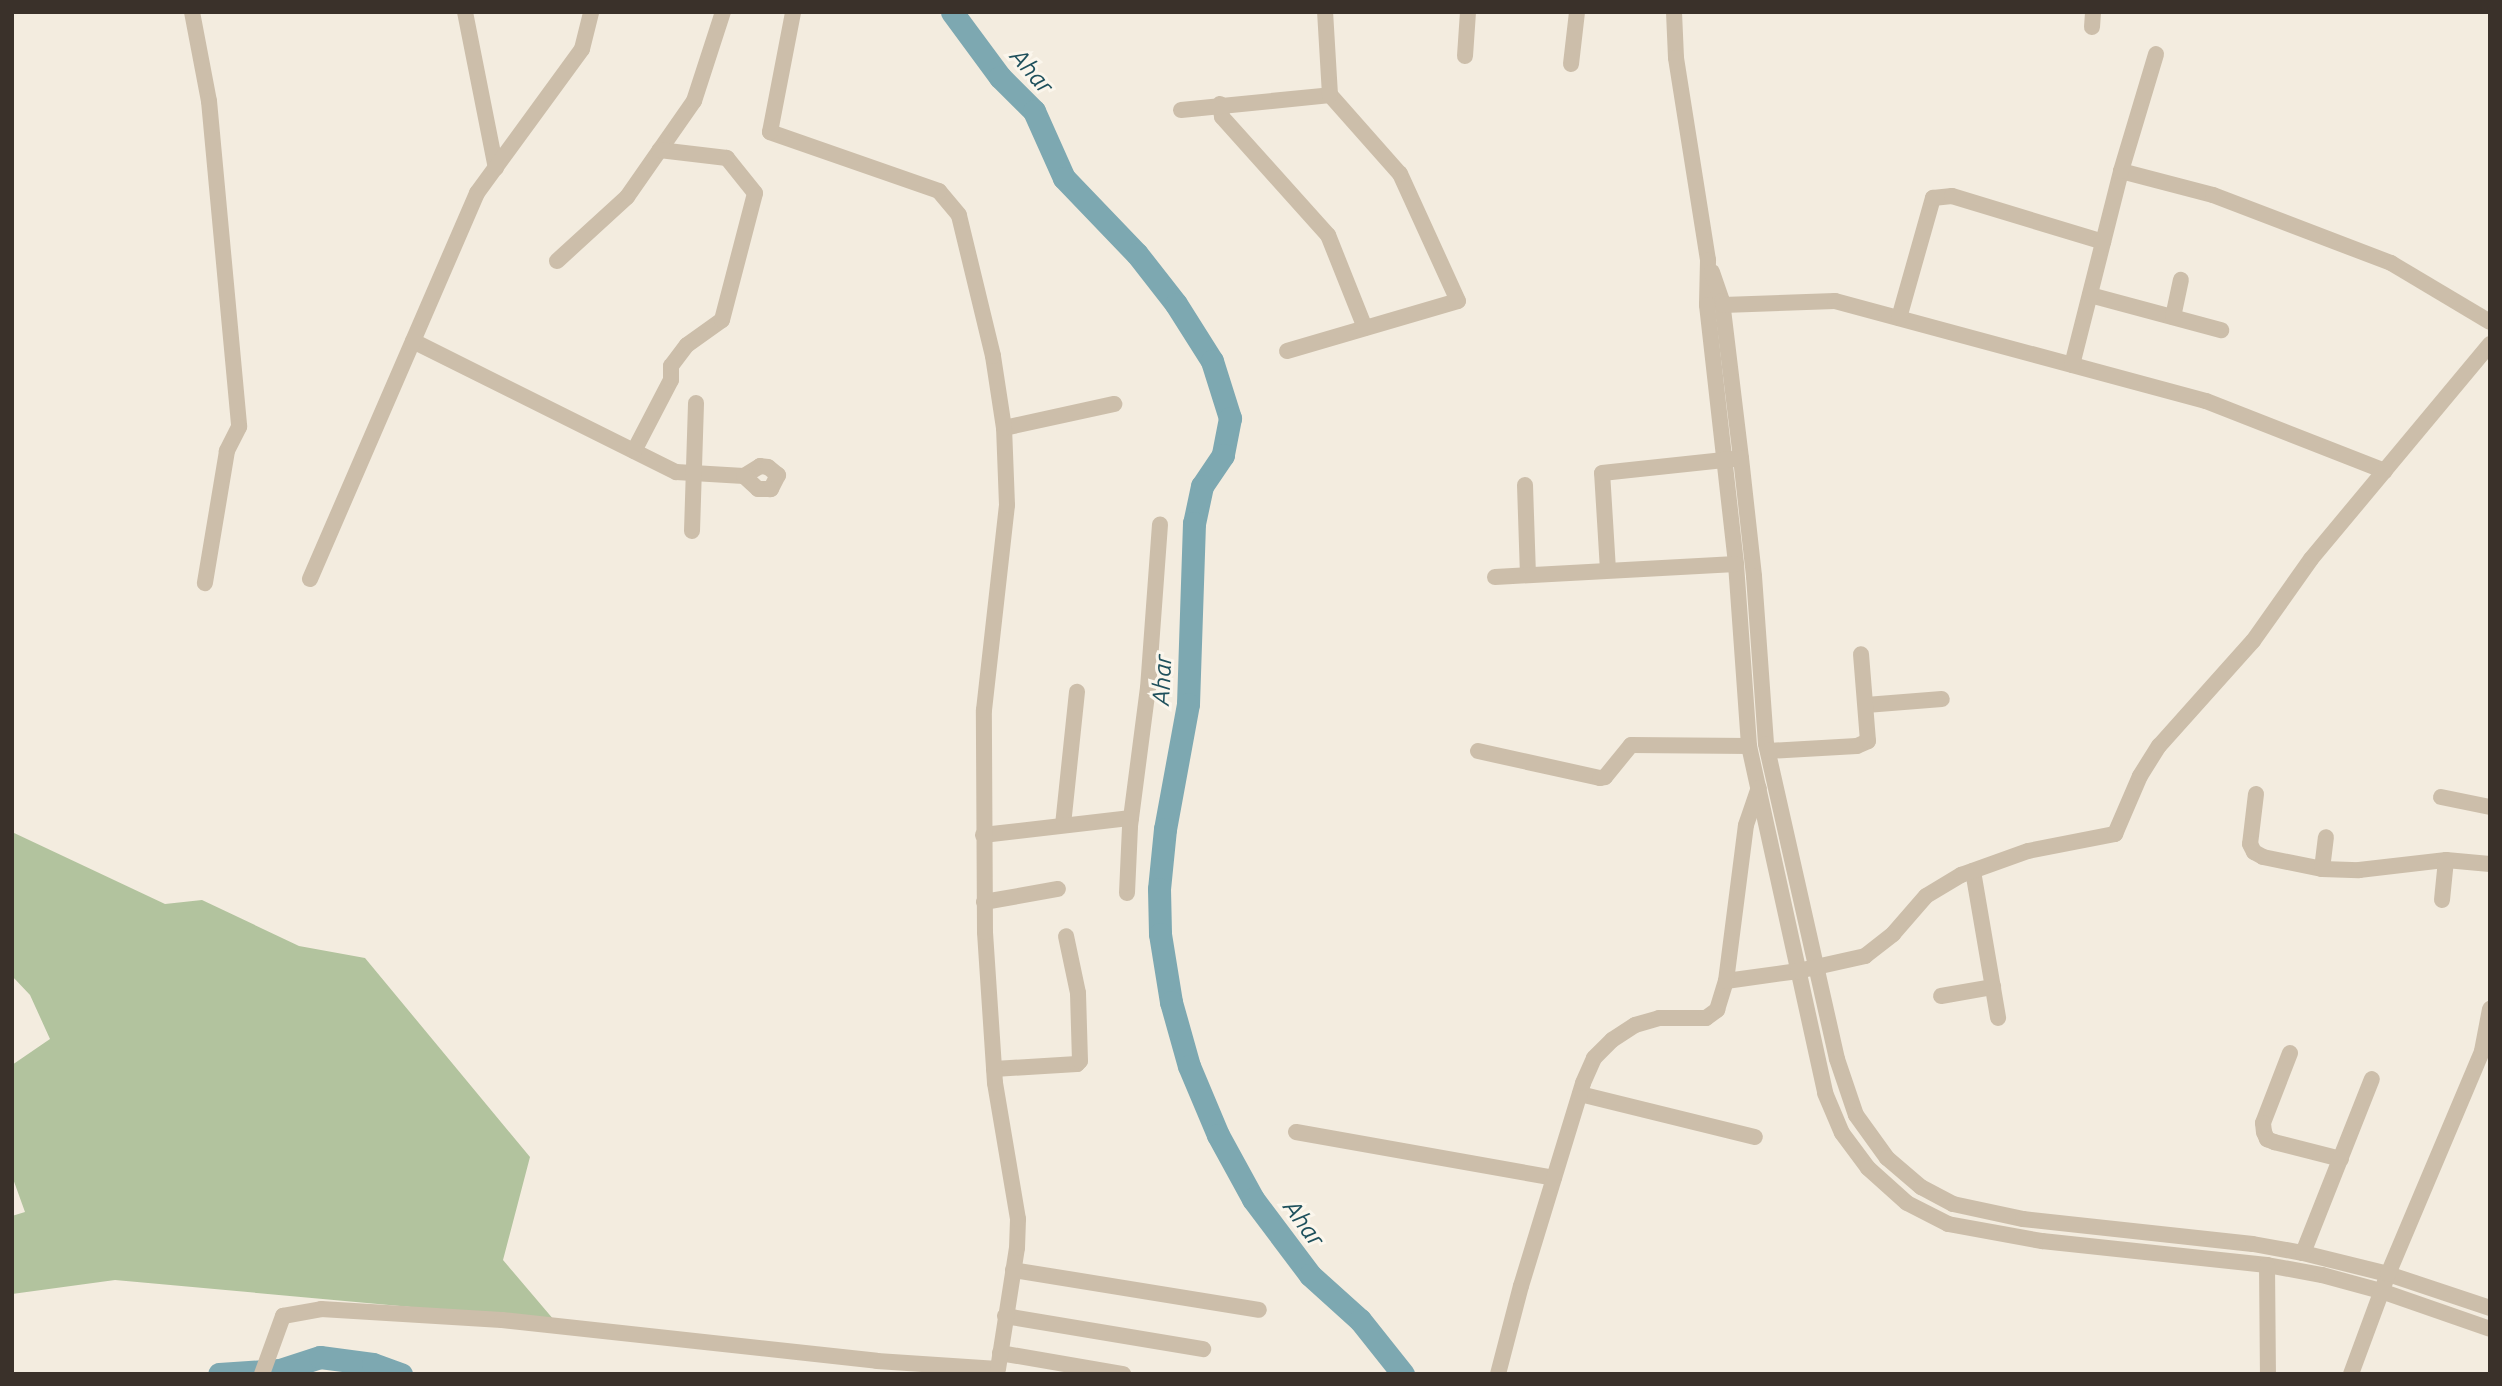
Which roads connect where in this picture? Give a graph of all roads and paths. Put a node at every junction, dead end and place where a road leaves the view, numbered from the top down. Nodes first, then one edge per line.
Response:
1 (192, 12) edge
2 (464, 12) edge
3 (591, 12) edge
4 (723, 12) edge
5 (793, 12) edge
6 (1325, 12) edge
7 (1468, 12) edge
8 (1577, 12) edge
9 (1674, 12) edge
10 (2156, 54) dead end
11 (1465, 56) dead end
12 (1571, 64) dead end
13 (1330, 95) junction
14 (1220, 104) junction
15 (1181, 110) dead end
16 (659, 150) junction
17 (496, 168) junction
18 (2121, 171) junction
19 (2103, 242) junction
20 (1708, 260) junction
21 (557, 261) dead end
22 (2181, 281) dead end
23 (2090, 295) junction
24 (1723, 305) junction
25 (2173, 317) junction
26 (1899, 318) junction
27 (2490, 322) edge
28 (1365, 328) junction
29 (2221, 330) dead end
30 (413, 341) junction
31 (2490, 344) edge
32 (1287, 351) dead end
33 (2072, 365) junction
34 (696, 403) dead end
35 (1114, 404) dead end
36 (1004, 428) junction
37 (634, 451) junction
38 (1741, 458) junction
39 (1724, 460) junction
40 (2385, 471) junction
41 (693, 473) junction
42 (744, 476) dead end
43 (1525, 485) dead end
44 (1160, 524) dead end
45 (692, 531) dead end
46 (1737, 564) junction
47 (1608, 570) junction
48 (1528, 575) junction
49 (1495, 576) dead end
50 (310, 579) dead end
51 (205, 583) dead end
52 (1861, 654) dead end
53 (1077, 692) dead end
54 (1942, 699) dead end
55 (1866, 705) junction
56 (1749, 746) junction
57 (1478, 751) dead end
58 (1768, 751) junction
59 (1759, 788) junction
60 (2256, 794) dead end
61 (2441, 797) dead end
62 (2490, 807) edge
63 (1131, 818) junction
64 (1063, 825) junction
65 (983, 835) junction
66 (2326, 836) dead end
67 (2446, 860) junction
68 (2490, 864) edge
69 (2322, 869) junction
70 (1973, 871) junction
71 (1058, 889) dead end
72 (1127, 893) dead end
73 (2442, 900) dead end
74 (984, 902) junction
75 (1066, 936) dead end
76 (1814, 967) junction
77 (1798, 971) junction
78 (1726, 981) junction
79 (1993, 987) junction
80 (1941, 996) dead end
81 (2490, 1009) edge
82 (1998, 1018) dead end
83 (2486, 1052) edge
84 (2290, 1053) dead end
85 (994, 1069) junction
86 (2372, 1079) dead end
87 (1580, 1094) junction
88 (1296, 1132) dead end
89 (1755, 1137) dead end
90 (2341, 1159) junction
91 (1554, 1178) junction
92 (2303, 1253) junction
93 (2267, 1265) junction
94 (1013, 1270) junction
95 (2388, 1274) junction
96 (2381, 1291) junction
97 (2490, 1308) edge
98 (1259, 1310) dead end
99 (1005, 1316) junction
100 (2490, 1329) edge
101 (1203, 1349) dead end
102 (1000, 1353) junction
103 (262, 1374) edge
104 (1123, 1374) edge
105 (1498, 1374) edge
106 (2268, 1374) edge
107 (2351, 1374) edge

1 - 51 street
2 - 17 street
3 - 17 street
4 - 16 street
5 - 36 street
6 - 13 street
7 - 11 street
8 - 12 street
9 - 20 street
10 - 18 street
13 - 14 street
13 - 28 street
14 - 15 street
14 - 28 street
16 - 21 street
16 - 37 street
17 - 30 street
18 - 19 street
18 - 27 street
19 - 23 street
19 - 26 street
20 - 24 street
20 - 39 street
22 - 25 street
23 - 25 street
23 - 33 street
24 - 26 street
24 - 38 street
25 - 29 street
26 - 33 street
28 - 32 street
30 - 37 street
30 - 50 street
31 - 40 street
33 - 40 street
34 - 41 street
35 - 36 street
36 - 65 street
37 - 41 street
38 - 39 street
38 - 58 street
39 - 46 street
39 - 47 street
40 - 70 street
41 - 42 street
41 - 45 street
43 - 48 street
44 - 63 street
46 - 47 street
46 - 56 street
47 - 48 street
48 - 49 street
52 - 55 street
53 - 64 street
54 - 55 street
55 - 58 street
56 - 57 street
56 - 59 street
58 - 76 street
59 - 77 street
59 - 78 street
60 - 69 street
61 - 62 street
63 - 64 street
63 - 72 street
64 - 65 street
65 - 74 street
66 - 69 street
67 - 68 street
67 - 69 street
67 - 73 street
70 - 76 street
70 - 79 street
71 - 74 street
74 - 85 street
75 - 85 street
76 - 77 street
76 - 92 street
77 - 78 street
77 - 93 street
78 - 87 street
79 - 80 street
79 - 82 street
81 - 83 street
83 - 95 street
84 - 90 street
85 - 94 street
86 - 90 street
87 - 89 street
87 - 91 street
88 - 91 street
90 - 92 street
91 - 105 street
92 - 95 street
93 - 96 street
93 - 106 street
94 - 98 street
94 - 99 street
95 - 96 street
95 - 97 street
96 - 100 street
96 - 107 street
99 - 101 street
99 - 102 street
102 - 103 street
102 - 104 street

